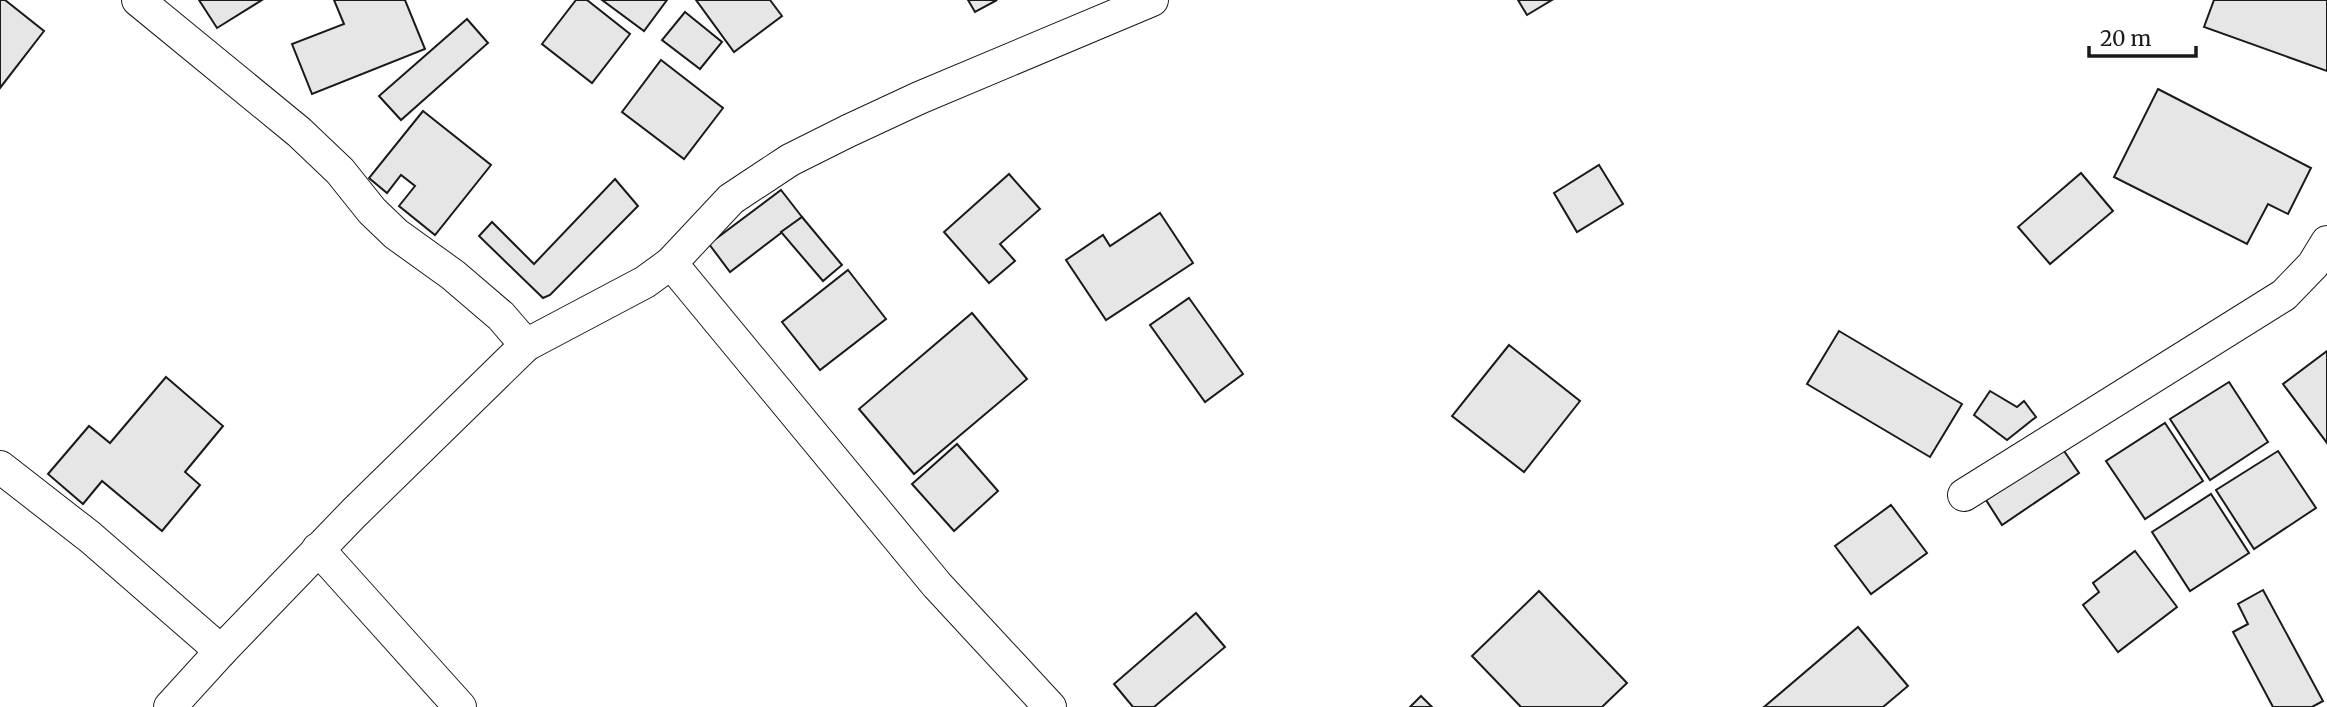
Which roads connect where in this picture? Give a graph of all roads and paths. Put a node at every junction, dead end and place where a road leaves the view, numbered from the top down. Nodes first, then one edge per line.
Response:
1 (138, 0) edge
2 (1152, 0) edge
3 (2327, 242) edge
4 (671, 263) junction
5 (526, 345) junction
6 (0, 467) edge
7 (1964, 495) dead end
8 (318, 549) junction
9 (221, 651) junction
10 (170, 707) edge
11 (460, 707) edge
12 (1050, 707) edge

1 - 5 street
2 - 4 street
3 - 7 street
4 - 5 street
4 - 12 street
5 - 8 street
6 - 9 street
8 - 9 street
8 - 11 street
9 - 10 street

